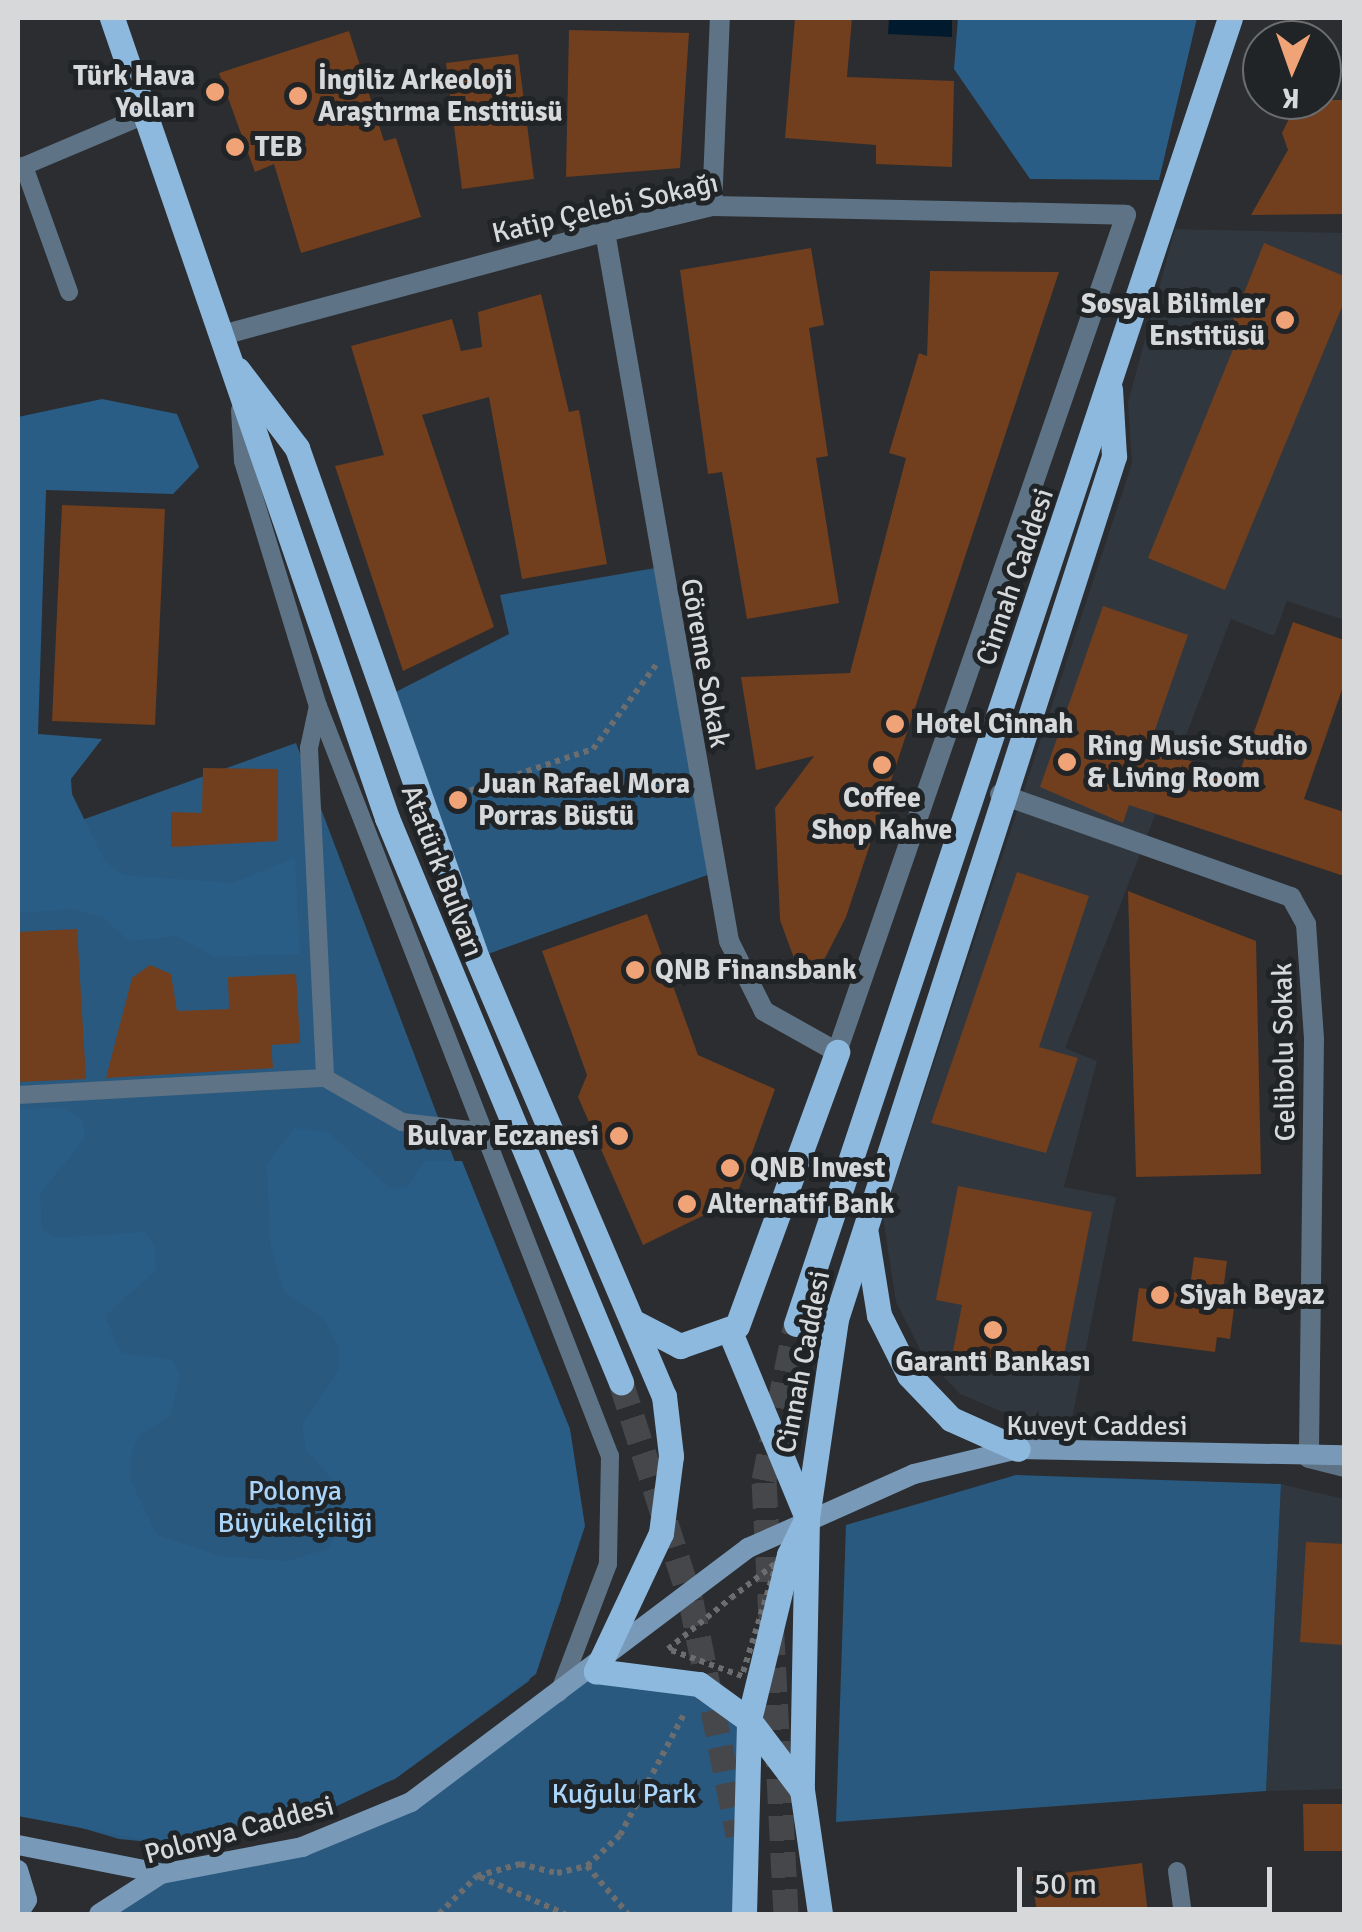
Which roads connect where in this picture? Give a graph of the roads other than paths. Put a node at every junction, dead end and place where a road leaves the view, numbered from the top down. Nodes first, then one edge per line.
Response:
1 (112, 18) edge
2 (720, 18) edge
3 (1230, 18) edge
4 (146, 114) junction
5 (712, 206) junction
6 (605, 232) junction
7 (69, 292) dead end
8 (226, 334) junction
9 (238, 370) junction
10 (1110, 389) junction
11 (318, 706) junction
12 (1000, 794) junction
13 (837, 1052) junction
14 (326, 1078) junction
15 (18, 1094) edge
16 (480, 1132) junction
17 (864, 1219) junction
18 (636, 1323) junction
19 (796, 1324) tunnel mouth
20 (730, 1332) junction
21 (621, 1382) tunnel mouth
22 (1018, 1449) junction
23 (1344, 1455) edge
24 (1310, 1458) junction
25 (1344, 1467) edge
26 (807, 1518) junction
27 (596, 1671) junction
28 (559, 1692) junction
29 (749, 1720) junction
30 (802, 1790) junction
31 (18, 1844) edge
32 (18, 1870) edge
33 (1177, 1870) dead end
34 (162, 1874) junction
35 (18, 1914) edge
36 (99, 1914) edge
37 (744, 1914) edge
38 (820, 1914) edge
39 (1182, 1914) edge

1 - 4 main road, Atatürk Bulvarı
2 - 5 street
3 - 10 main road, Cinnah Caddesi
4 - 7 lane
4 - 8 main road, Atatürk Bulvarı
5 - 6 street, Katip Çelebi Sokağı
5 - 13 street, Katip Çelebi Sokağı
6 - 8 street, Katip Çelebi Sokağı
6 - 13 street, Göreme Sokak
8 - 9 main road, Atatürk Bulvarı
9 - 11 lane
9 - 18 main road, Atatürk Bulvarı
9 - 21 main road, Atatürk Bulvarı
10 - 12 main road, Cinnah Caddesi
10 - 19 main road, Cinnah Caddesi
11 - 14 lane
11 - 16 lane
12 - 17 main road, Cinnah Caddesi
12 - 24 street, Gelibolu Sokak
13 - 20 main road
14 - 15 lane
14 - 16 lane
16 - 28 lane
17 - 22 main road
17 - 26 main road, Cinnah Caddesi
18 - 20 main road
18 - 27 main road, Atatürk Bulvarı
20 - 26 main road
22 - 24 main road, Kuveyt Caddesi
22 - 26 main road, Kuveyt Caddesi
23 - 24 main road, Kuveyt Caddesi
24 - 25 street
26 - 27 main road, Kuveyt Caddesi
26 - 29 main road
26 - 30 main road
27 - 28 main road, Polonya Caddesi
27 - 29 main road
28 - 34 main road, Polonya Caddesi
29 - 30 main road
29 - 37 main road
30 - 38 main road
31 - 34 main road
32 - 35 main road
33 - 39 lane
34 - 36 main road, Polonya Caddesi

